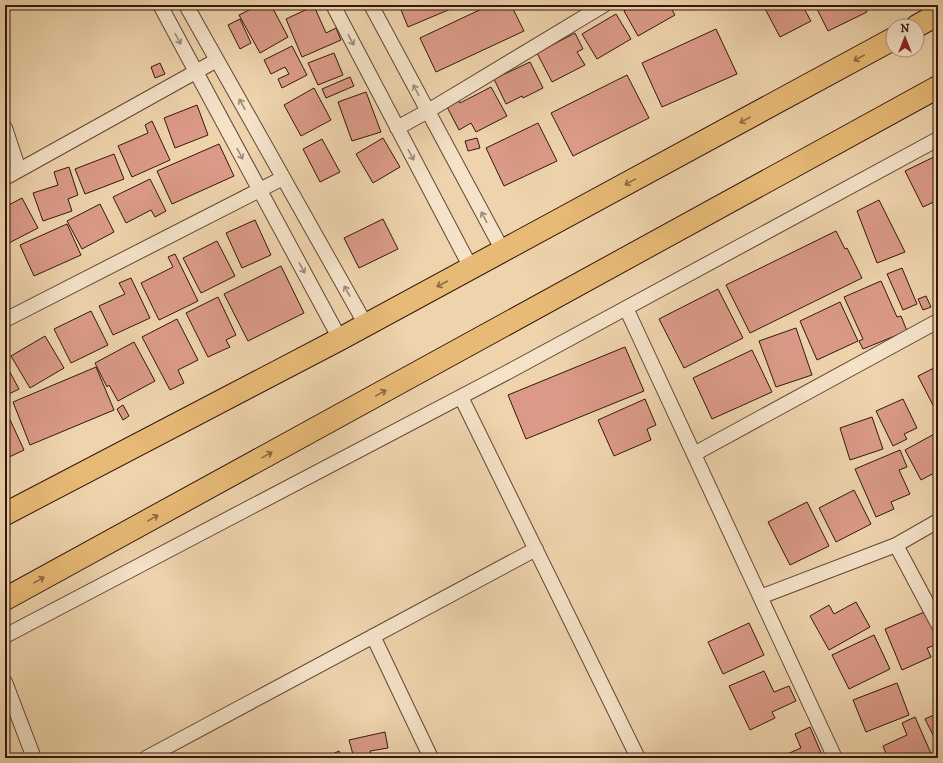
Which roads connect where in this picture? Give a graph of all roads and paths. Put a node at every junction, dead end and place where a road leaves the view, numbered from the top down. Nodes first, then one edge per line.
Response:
1 (160, 5) edge
2 (186, 5) edge
3 (334, 5) edge
4 (371, 5) edge
5 (604, 5) edge
6 (938, 14) edge
7 (925, 21) edge
8 (885, 43) edge
9 (217, 60) junction
10 (196, 72) junction
11 (938, 87) edge
12 (428, 111) junction
13 (5, 128) edge
14 (397, 128) junction
15 (938, 139) edge
16 (19, 170) junction
17 (5, 178) edge
18 (283, 178) junction
19 (260, 190) junction
20 (503, 251) junction
21 (471, 268) junction
22 (626, 308) junction
23 (5, 320) edge
24 (938, 321) edge
25 (366, 325) junction
26 (340, 339) junction
27 (462, 397) junction
28 (694, 454) junction
29 (5, 514) edge
30 (938, 521) edge
31 (896, 545) junction
32 (536, 549) junction
33 (760, 597) junction
34 (5, 599) edge
35 (938, 624) edge
36 (5, 636) edge
37 (373, 636) junction
38 (5, 682) edge
39 (34, 758) edge
40 (146, 758) edge
41 (431, 758) edge
42 (638, 758) edge
43 (834, 758) edge

1 -> 10 street
2 - 9 street
3 -> 14 street
12 -> 4 street
5 - 12 street
6 - 7 main road
8 -> 20 main road
9 - 10 street
18 -> 9 street
10 - 16 street
10 -> 19 street
34 -> 11 main road
12 - 14 street
20 -> 12 street
13 - 16 street
14 -> 21 street
15 - 22 street
16 - 17 street
18 - 19 street
25 -> 18 street
19 - 23 street
19 -> 26 street
20 - 21 main road
21 -> 25 main road
22 - 27 street
22 - 28 street
24 - 28 street
25 - 26 main road
26 - 29 main road
27 - 32 street
27 - 36 street
28 - 33 street
30 - 31 street
31 - 33 street
31 - 35 street
32 - 37 street
32 - 42 street
33 - 43 street
37 - 40 street
37 - 41 street
38 - 39 street

